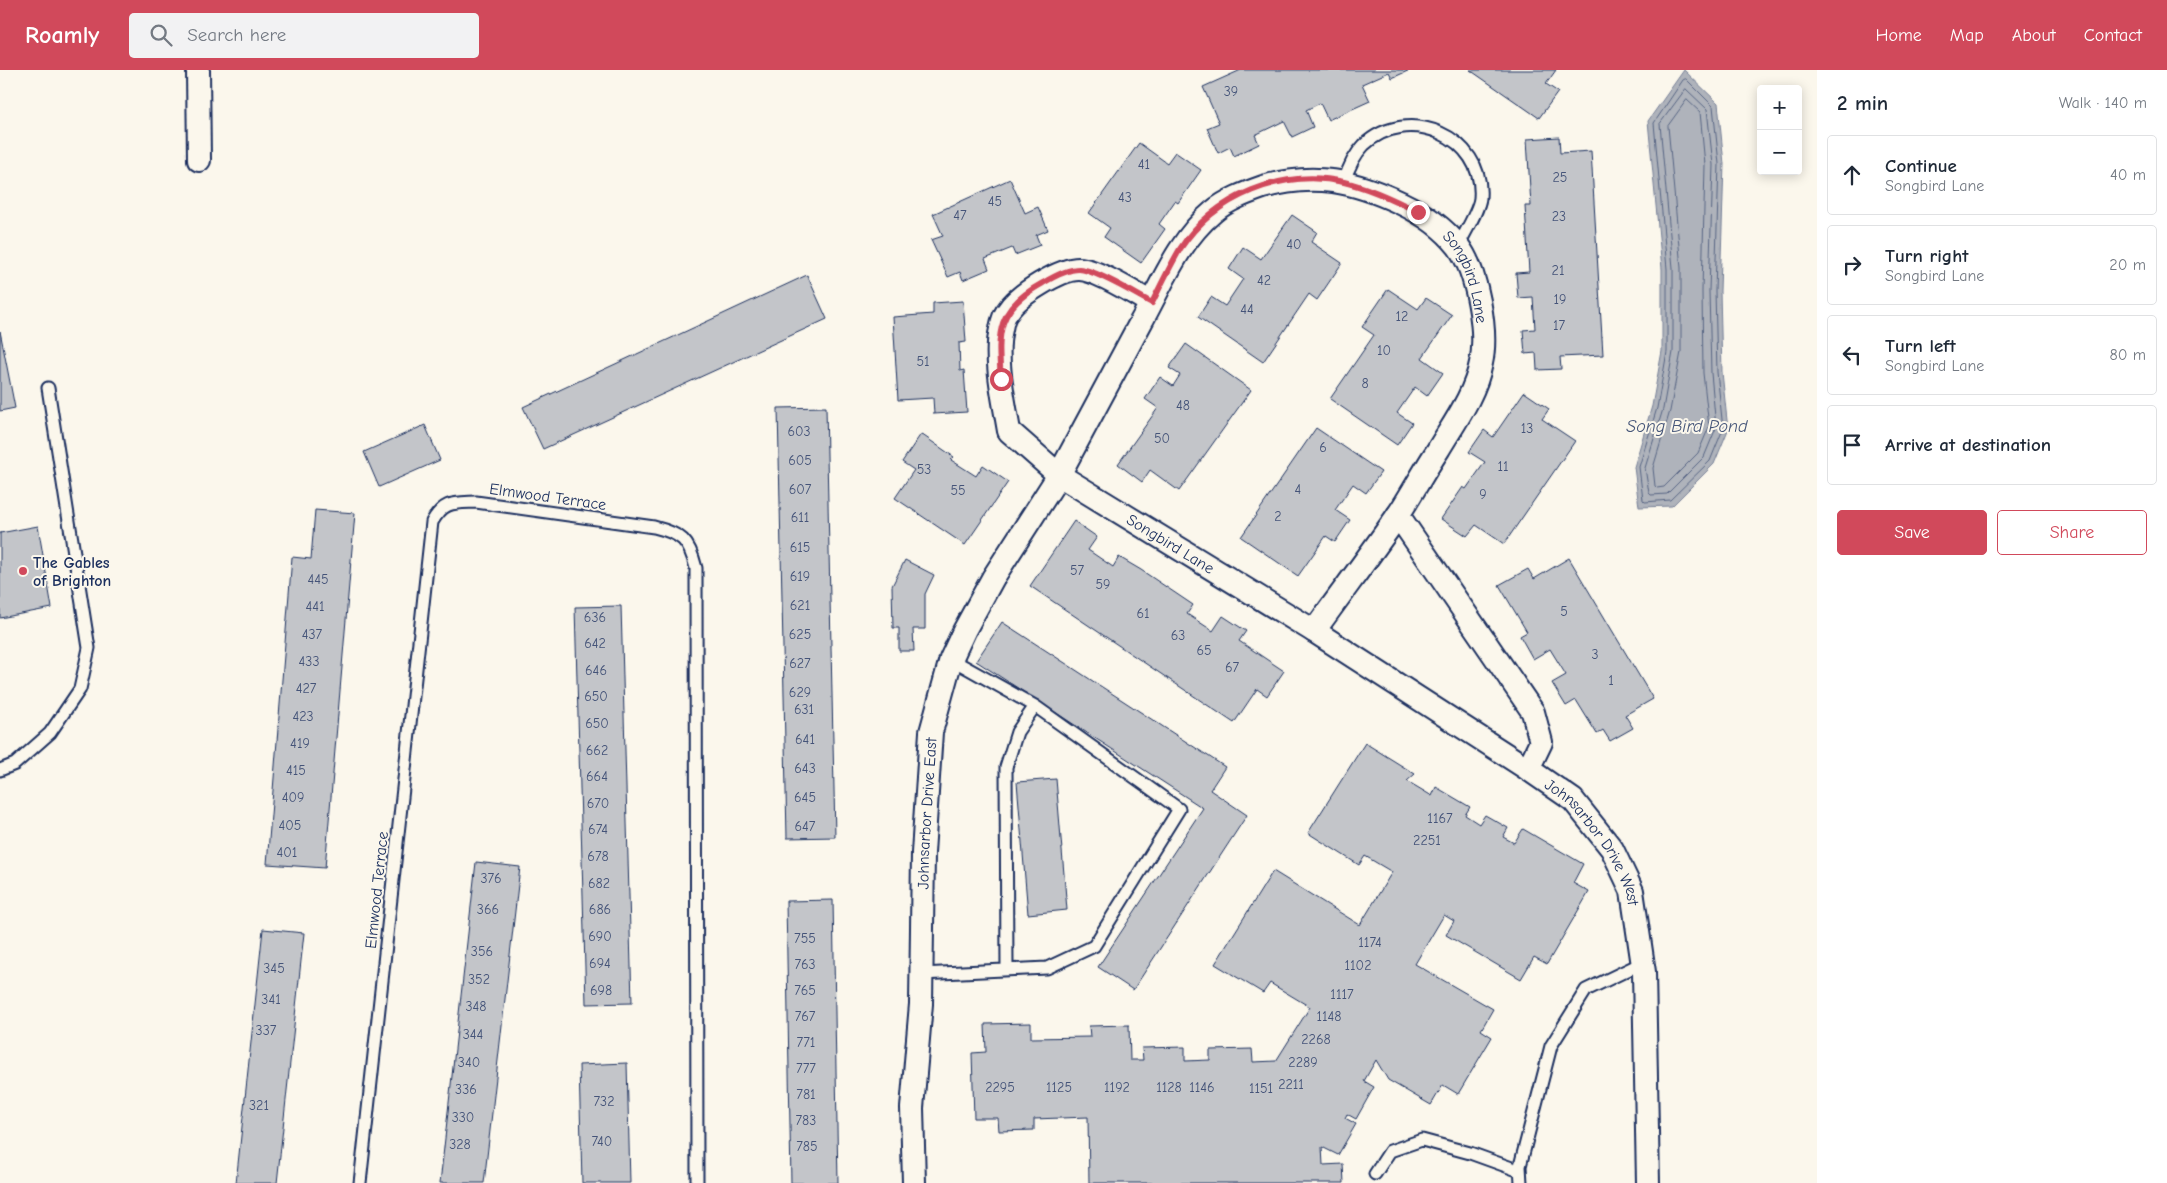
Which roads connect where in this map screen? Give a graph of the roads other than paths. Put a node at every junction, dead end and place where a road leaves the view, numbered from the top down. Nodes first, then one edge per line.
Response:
1 (198, 70) edge
2 (199, 160) dead end
3 (1344, 182) junction
4 (1458, 246) junction
5 (1152, 303) junction
6 (48, 388) dead end
7 (1059, 475) junction
8 (1398, 515) junction
9 (1314, 630) junction
10 (952, 659) junction
11 (1035, 706) junction
12 (1528, 769) junction
13 (0, 770) edge
14 (1642, 962) junction
15 (1007, 970) junction
16 (922, 974) junction
17 (1375, 1174) dead end
18 (1521, 1177) edge
19 (360, 1183) edge
20 (697, 1183) edge
21 (914, 1183) edge
22 (1648, 1183) edge

1 - 2 street
3 - 4 street, Songbird Lane
3 - 4 lane
3 - 5 street, Songbird Lane
4 - 8 street, Songbird Lane
5 - 7 street, Songbird Lane
5 - 7 street, Songbird Lane
6 - 13 lane
7 - 9 street, Songbird Lane
7 - 10 street, Johnsarbor Drive East
8 - 9 street, Songbird Lane
8 - 12 street
9 - 12 street, Johnsarbor Drive West
10 - 11 lane
10 - 16 street, Johnsarbor Drive East
11 - 15 lane
11 - 15 lane
12 - 14 street, Johnsarbor Drive West
14 - 18 lane
14 - 22 street, Johnsarbor Drive West
15 - 16 lane
16 - 21 street, Johnsarbor Drive East
17 - 18 lane
19 - 20 lane, Elmwood Terrace

